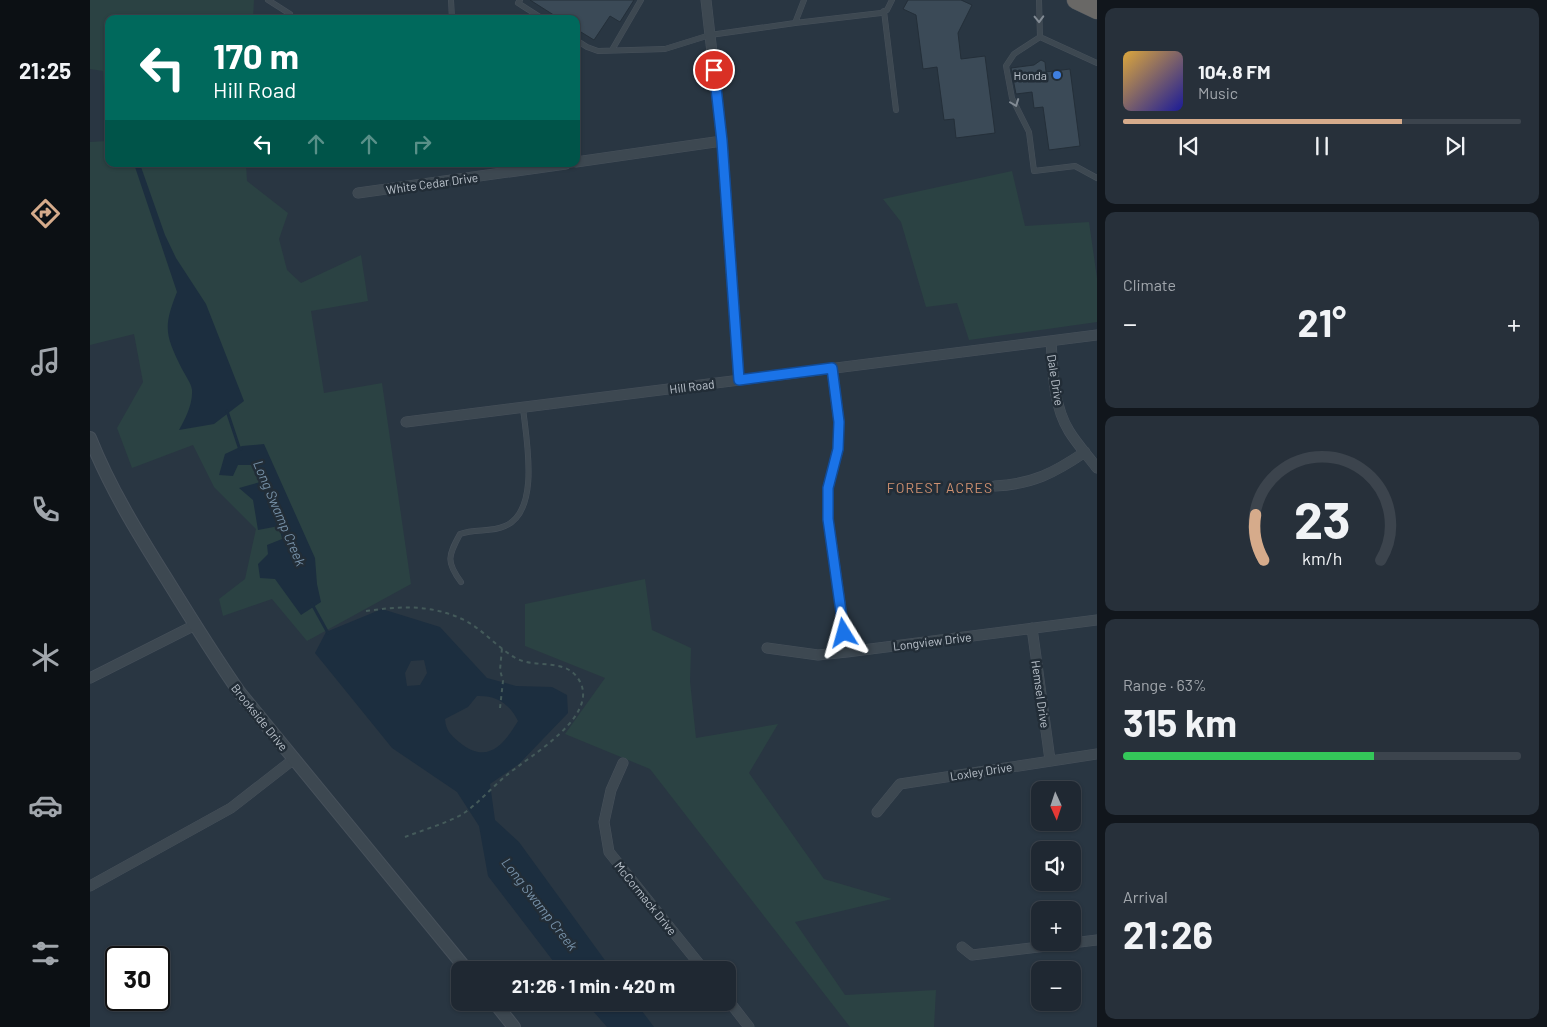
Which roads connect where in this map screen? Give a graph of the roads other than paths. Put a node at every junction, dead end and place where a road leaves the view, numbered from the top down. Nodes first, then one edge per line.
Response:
1 (268, 0) edge
2 (451, 0) edge
3 (520, 0) edge
4 (641, 0) edge
5 (706, 0) edge
6 (804, 0) edge
7 (892, 0) edge
8 (1039, 0) edge
9 (1076, 0) edge
10 (1097, 10) edge
11 (884, 11) junction
12 (290, 14) dead end
13 (452, 15) edge
14 (537, 15) edge
15 (795, 22) junction
16 (710, 35) junction
17 (1040, 37) junction
18 (580, 43) edge
19 (612, 50) junction
20 (1097, 63) edge
21 (896, 110) dead end
22 (722, 141) junction
23 (580, 161) edge
24 (544, 167) edge
25 (1097, 178) edge
26 (358, 193) dead end
27 (1097, 334) edge
28 (1050, 341) junction
29 (832, 368) junction
30 (739, 380) junction
31 (523, 407) junction
32 (406, 422) dead end
33 (90, 438) edge
34 (1085, 452) junction
35 (1097, 468) edge
36 (995, 486) dead end
37 (461, 582) dead end
38 (1097, 620) edge
39 (195, 625) junction
40 (1032, 628) junction
41 (767, 648) dead end
42 (847, 652) junction
43 (90, 678) edge
44 (1097, 754) edge
45 (294, 759) junction
46 (1050, 760) junction
47 (623, 763) dead end
48 (877, 812) dead end
49 (90, 886) edge
50 (1097, 940) edge
51 (962, 947) dead end
52 (460, 961) edge
53 (697, 961) edge
54 (736, 1010) edge
55 (501, 1011) edge
56 (514, 1027) edge
57 (749, 1027) edge

1 - 12 lane
2 - 13 lane
3 - 14 lane
4 - 19 lane
5 - 16 street
6 - 15 lane
7 - 11 lane
8 -> 17 lane
9 - 10 highway
11 - 15 lane
11 - 21 lane
15 - 16 lane
16 - 19 lane
16 - 22 street
17 - 20 lane
17 -> 25 lane
18 - 19 lane
22 - 23 street
22 - 30 street
24 - 26 street, White Cedar Drive
27 - 28 street, Hill Road
28 - 29 street, Hill Road
28 - 34 street, Dale Drive
29 - 30 street, Hill Road
29 - 42 street
30 - 31 street, Hill Road
31 - 32 street, Hill Road
31 - 37 lane
33 - 39 street, Brookside Drive
34 - 35 street, Dale Drive
34 - 36 street
38 - 40 street, Longview Drive
39 - 43 street
39 - 45 street, Brookside Drive
40 - 42 street, Longview Drive
40 - 46 street, Hemsel Drive
41 - 42 street, Longview Drive
44 - 46 street, Loxley Drive
45 - 49 street
45 - 52 street, Brookside Drive
46 - 48 street, Loxley Drive
47 - 53 street, McCormack Drive
50 - 51 street
54 - 57 street
55 - 56 street

